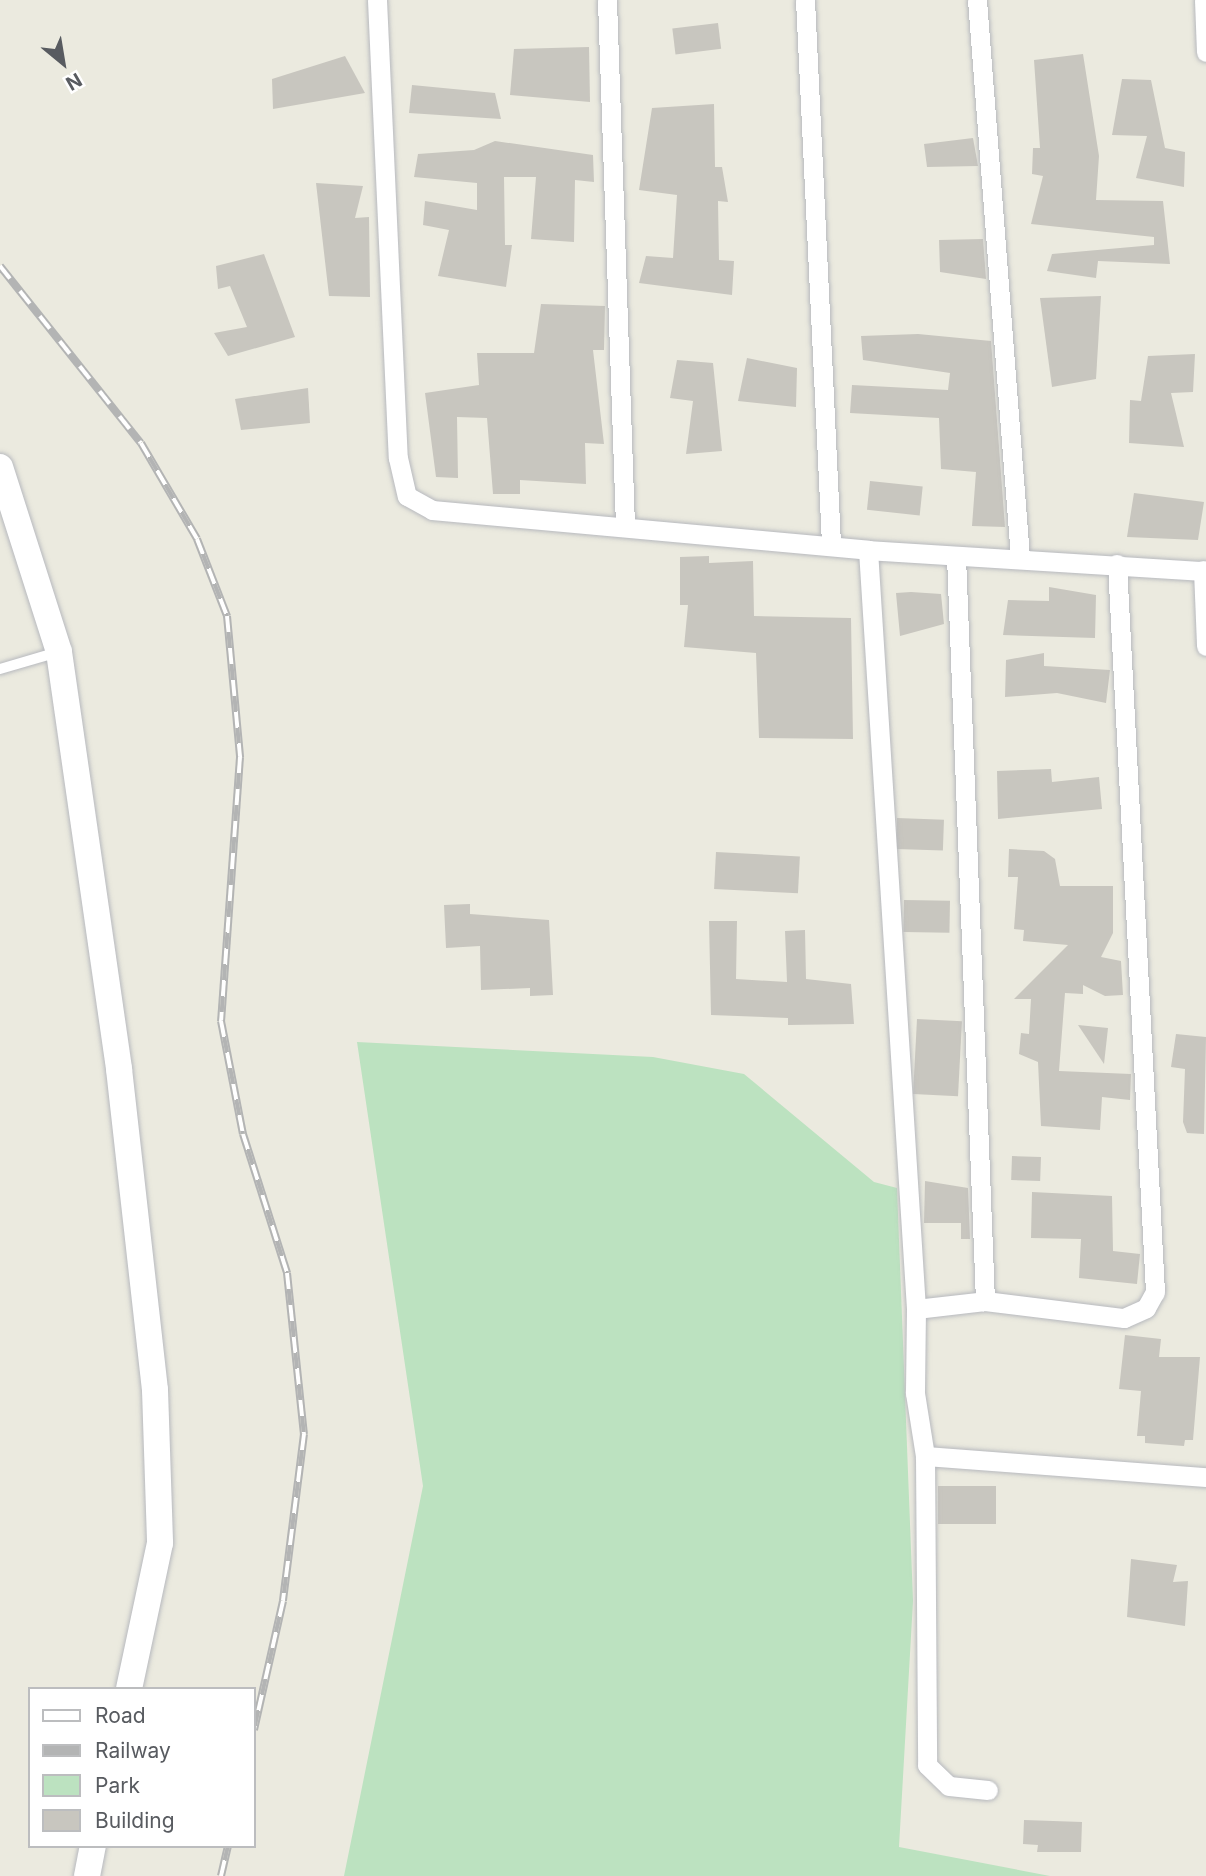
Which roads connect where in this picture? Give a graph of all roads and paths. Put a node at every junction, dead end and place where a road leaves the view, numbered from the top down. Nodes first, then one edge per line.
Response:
1 (377, 0) edge
2 (607, 0) edge
3 (806, 0) edge
4 (977, 0) edge
5 (1204, 0) edge
6 (1206, 52) edge
7 (0, 467) edge
8 (625, 526) junction
9 (831, 543) junction
10 (869, 550) junction
11 (956, 556) junction
12 (1020, 558) junction
13 (1117, 564) junction
14 (1204, 570) edge
15 (1206, 646) edge
16 (59, 652) junction
17 (0, 669) edge
18 (985, 1301) junction
19 (916, 1309) junction
20 (925, 1456) junction
21 (1206, 1476) edge
22 (129, 1687) edge
23 (988, 1790) dead end
24 (93, 1848) edge
25 (87, 1876) edge

1 - 8 street
2 - 8 street
3 - 9 street
4 - 12 street
5 - 6 street
7 - 16 street
8 - 9 street
9 - 10 street
10 - 11 street
10 - 19 street
11 - 12 street
11 - 18 street
12 - 13 street
13 - 14 street
13 - 18 street
14 - 15 street
16 - 17 lane
16 - 22 street
18 - 19 street
19 - 20 street
20 - 21 street
20 - 23 street
24 - 25 street

